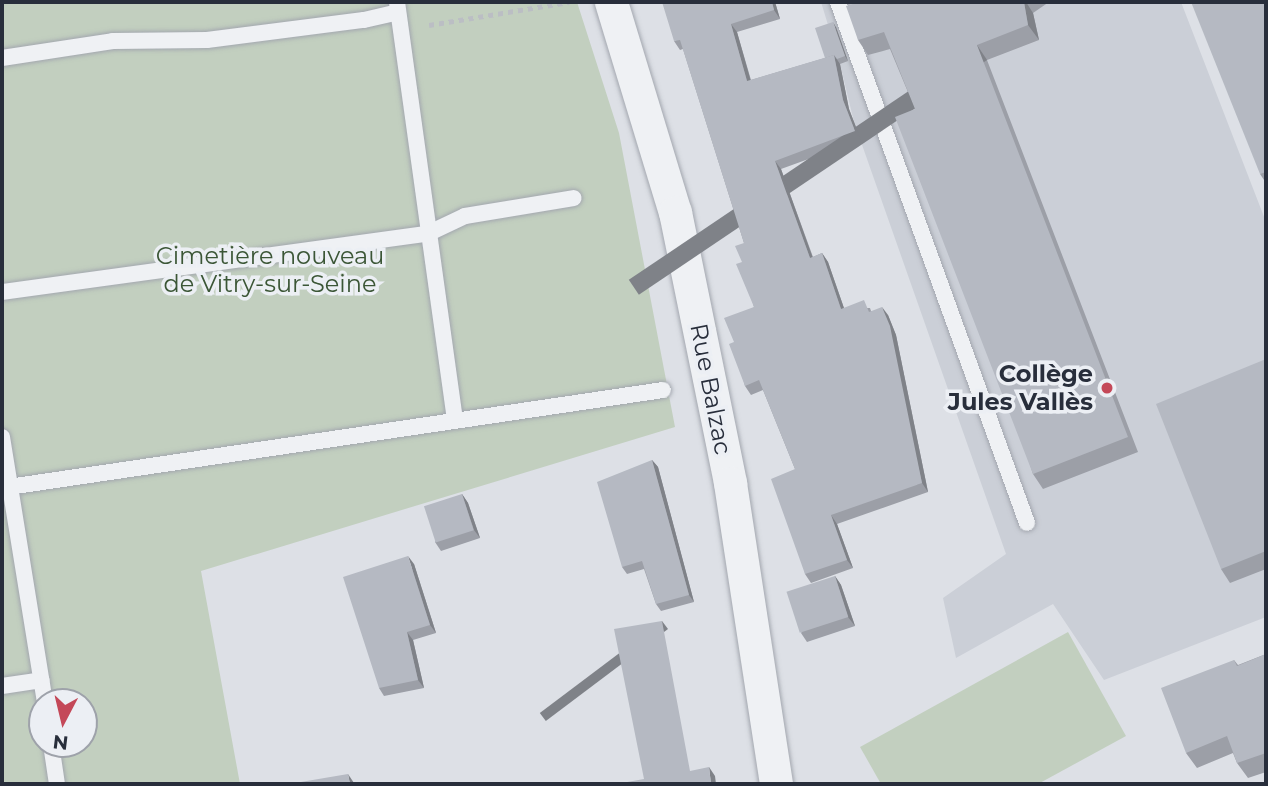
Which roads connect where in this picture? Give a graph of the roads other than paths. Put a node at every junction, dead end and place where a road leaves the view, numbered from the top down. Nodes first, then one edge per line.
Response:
1 (611, 2) edge
2 (838, 2) edge
3 (397, 7) edge
4 (2, 58) edge
5 (574, 198) dead end
6 (427, 233) junction
7 (2, 292) edge
8 (663, 390) dead end
9 (455, 420) junction
10 (2, 437) edge
11 (6, 488) edge
12 (1027, 523) dead end
13 (42, 680) junction
14 (2, 686) edge
15 (43, 688) edge
16 (53, 758) edge
17 (57, 784) edge
18 (776, 784) edge

1 - 18 street, Rue Balzac
2 - 12 lane
3 - 4 lane
3 - 6 lane
5 - 6 lane
6 - 7 lane
6 - 9 lane
8 - 9 lane
9 - 11 lane
10 - 11 lane
11 - 13 lane
13 - 14 lane
13 - 15 lane
16 - 17 lane

